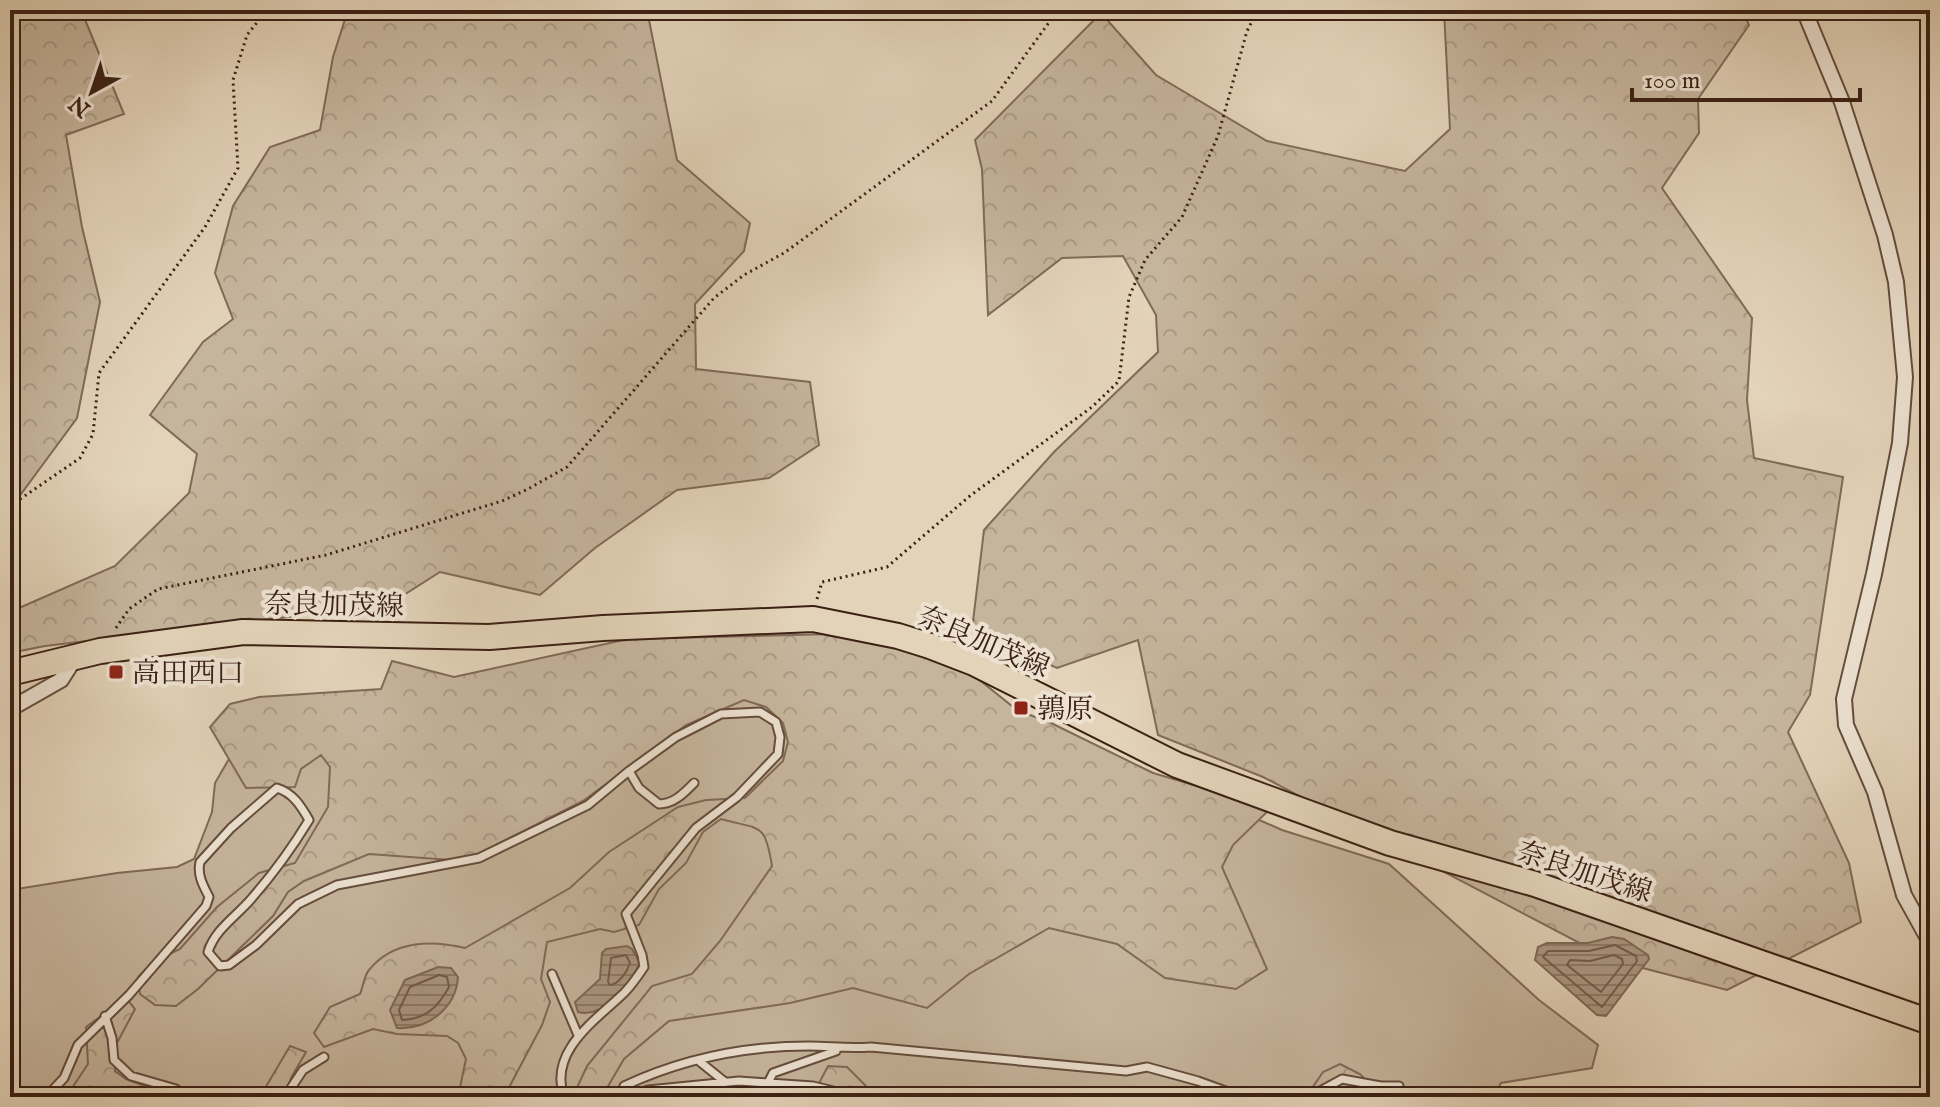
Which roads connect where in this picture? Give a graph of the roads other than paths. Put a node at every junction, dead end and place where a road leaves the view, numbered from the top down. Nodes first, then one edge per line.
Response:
1 (1804, 10) edge
2 (75, 657) junction
3 (10, 673) edge
4 (10, 709) edge
5 (629, 771) junction
6 (694, 783) dead end
7 (1930, 942) edge
8 (552, 974) dead end
9 (105, 1016) junction
10 (1930, 1022) edge
11 (578, 1035) junction
12 (842, 1049) junction
13 (324, 1057) dead end
14 (699, 1061) junction
15 (725, 1082) junction
16 (767, 1085) junction
17 (46, 1097) edge
18 (185, 1097) edge
19 (285, 1097) edge
20 (564, 1097) edge
21 (623, 1097) edge
22 (858, 1097) edge
23 (1242, 1097) edge
24 (1309, 1097) edge
25 (1398, 1097) edge

1 - 7 street
2 - 3 main road, 奈良加茂線
2 - 4 street
2 - 10 main road, 奈良加茂線
5 - 6 lane
5 - 9 lane
5 - 11 lane
8 - 11 lane
9 - 17 lane
9 - 18 lane
11 - 20 lane
12 - 14 lane
12 - 16 lane
12 - 23 lane
13 - 19 lane
14 - 15 lane
14 - 21 lane
15 - 16 lane
15 - 21 lane
16 - 22 lane
24 - 25 lane

